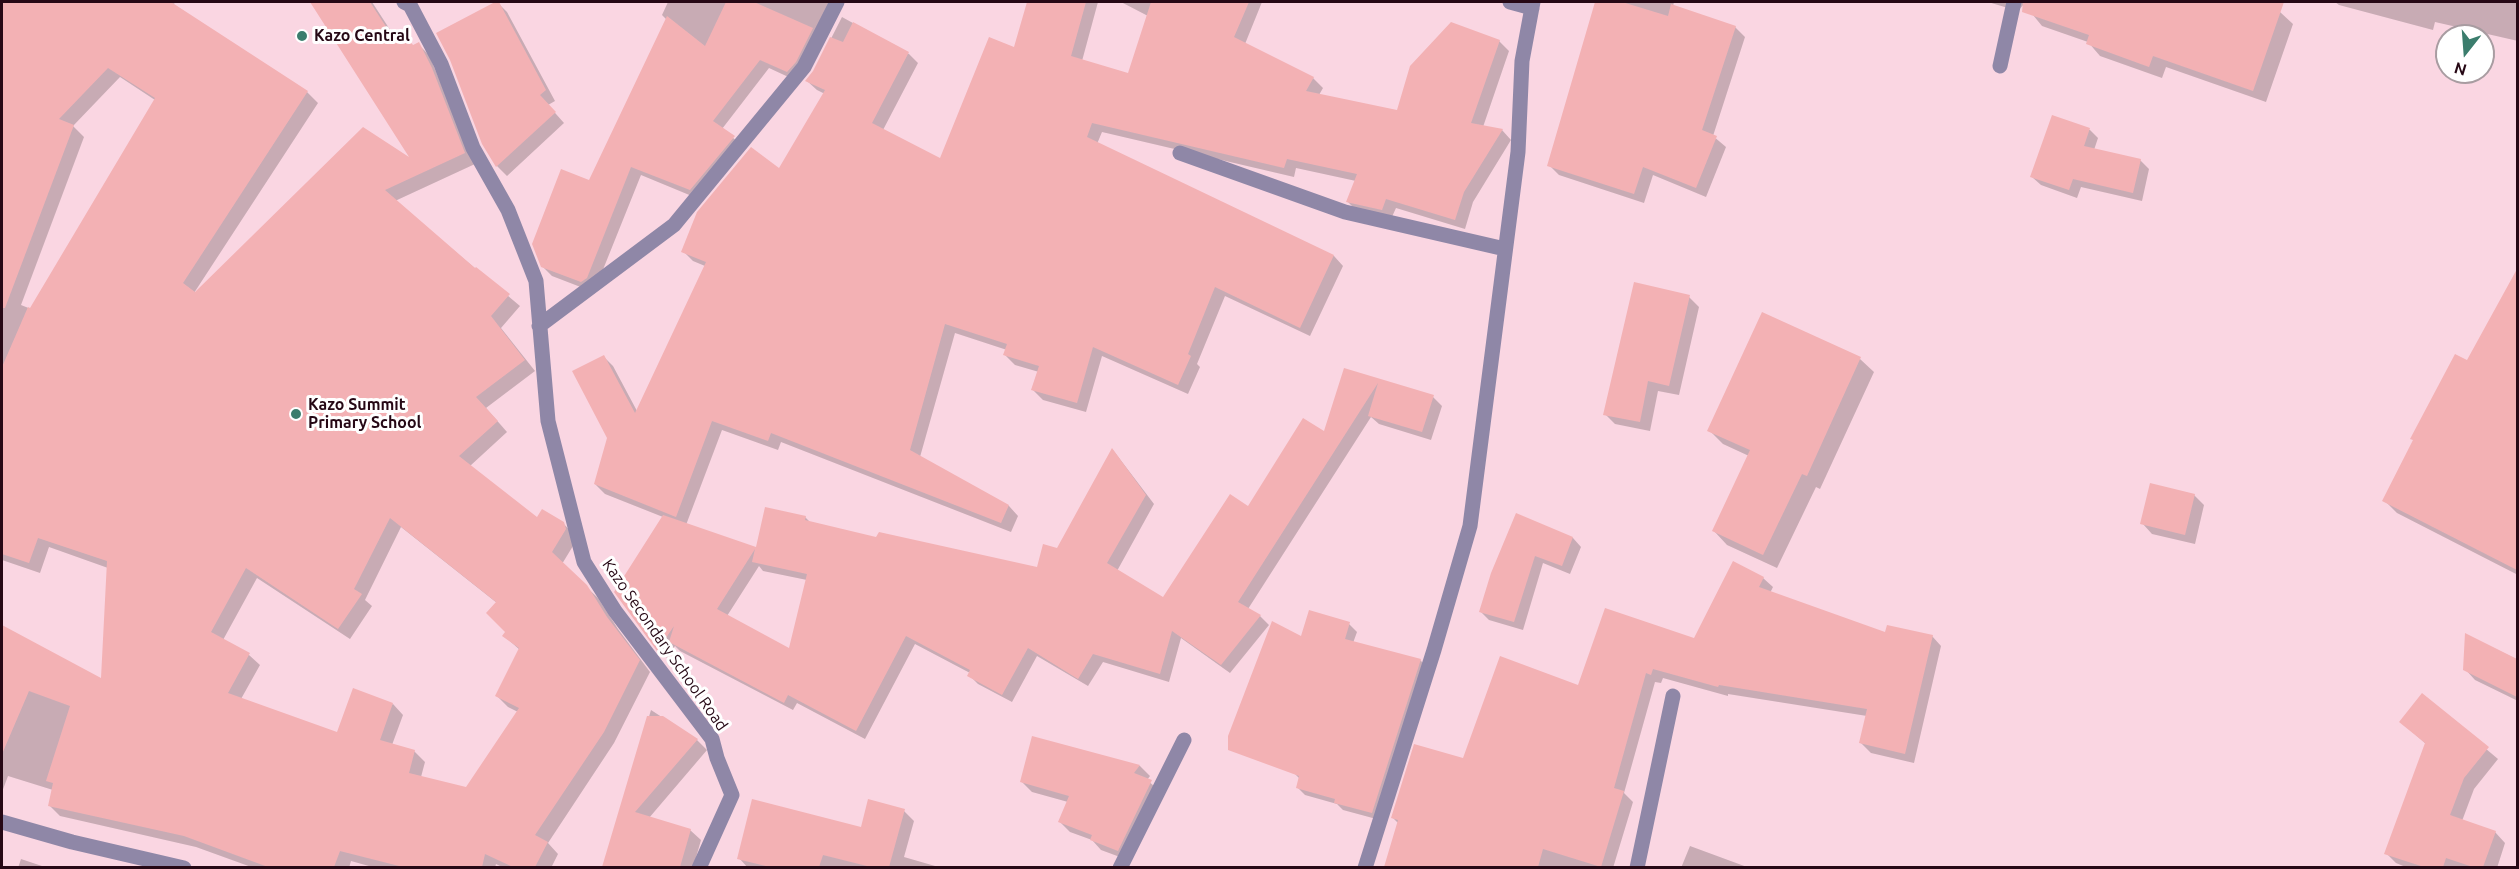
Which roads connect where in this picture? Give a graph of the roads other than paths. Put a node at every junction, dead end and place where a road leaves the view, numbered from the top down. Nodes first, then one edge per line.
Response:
1 (837, 2) edge
2 (1510, 2) edge
3 (2014, 2) edge
4 (409, 3) edge
5 (1532, 5) edge
6 (2000, 66) dead end
7 (1180, 153) dead end
8 (1505, 249) junction
9 (539, 326) junction
10 (1673, 696) dead end
11 (1184, 740) dead end
12 (2, 822) edge
13 (184, 867) edge
14 (699, 867) edge
15 (1120, 867) edge
16 (1365, 867) edge
17 (1637, 867) edge

1 - 9 street
2 - 5 street
3 - 6 street
4 - 9 street, Kazo Secondary School Road
5 - 8 street
7 - 8 street
8 - 16 street
9 - 14 street, Kazo Secondary School Road
10 - 17 street
11 - 15 street
12 - 13 street

